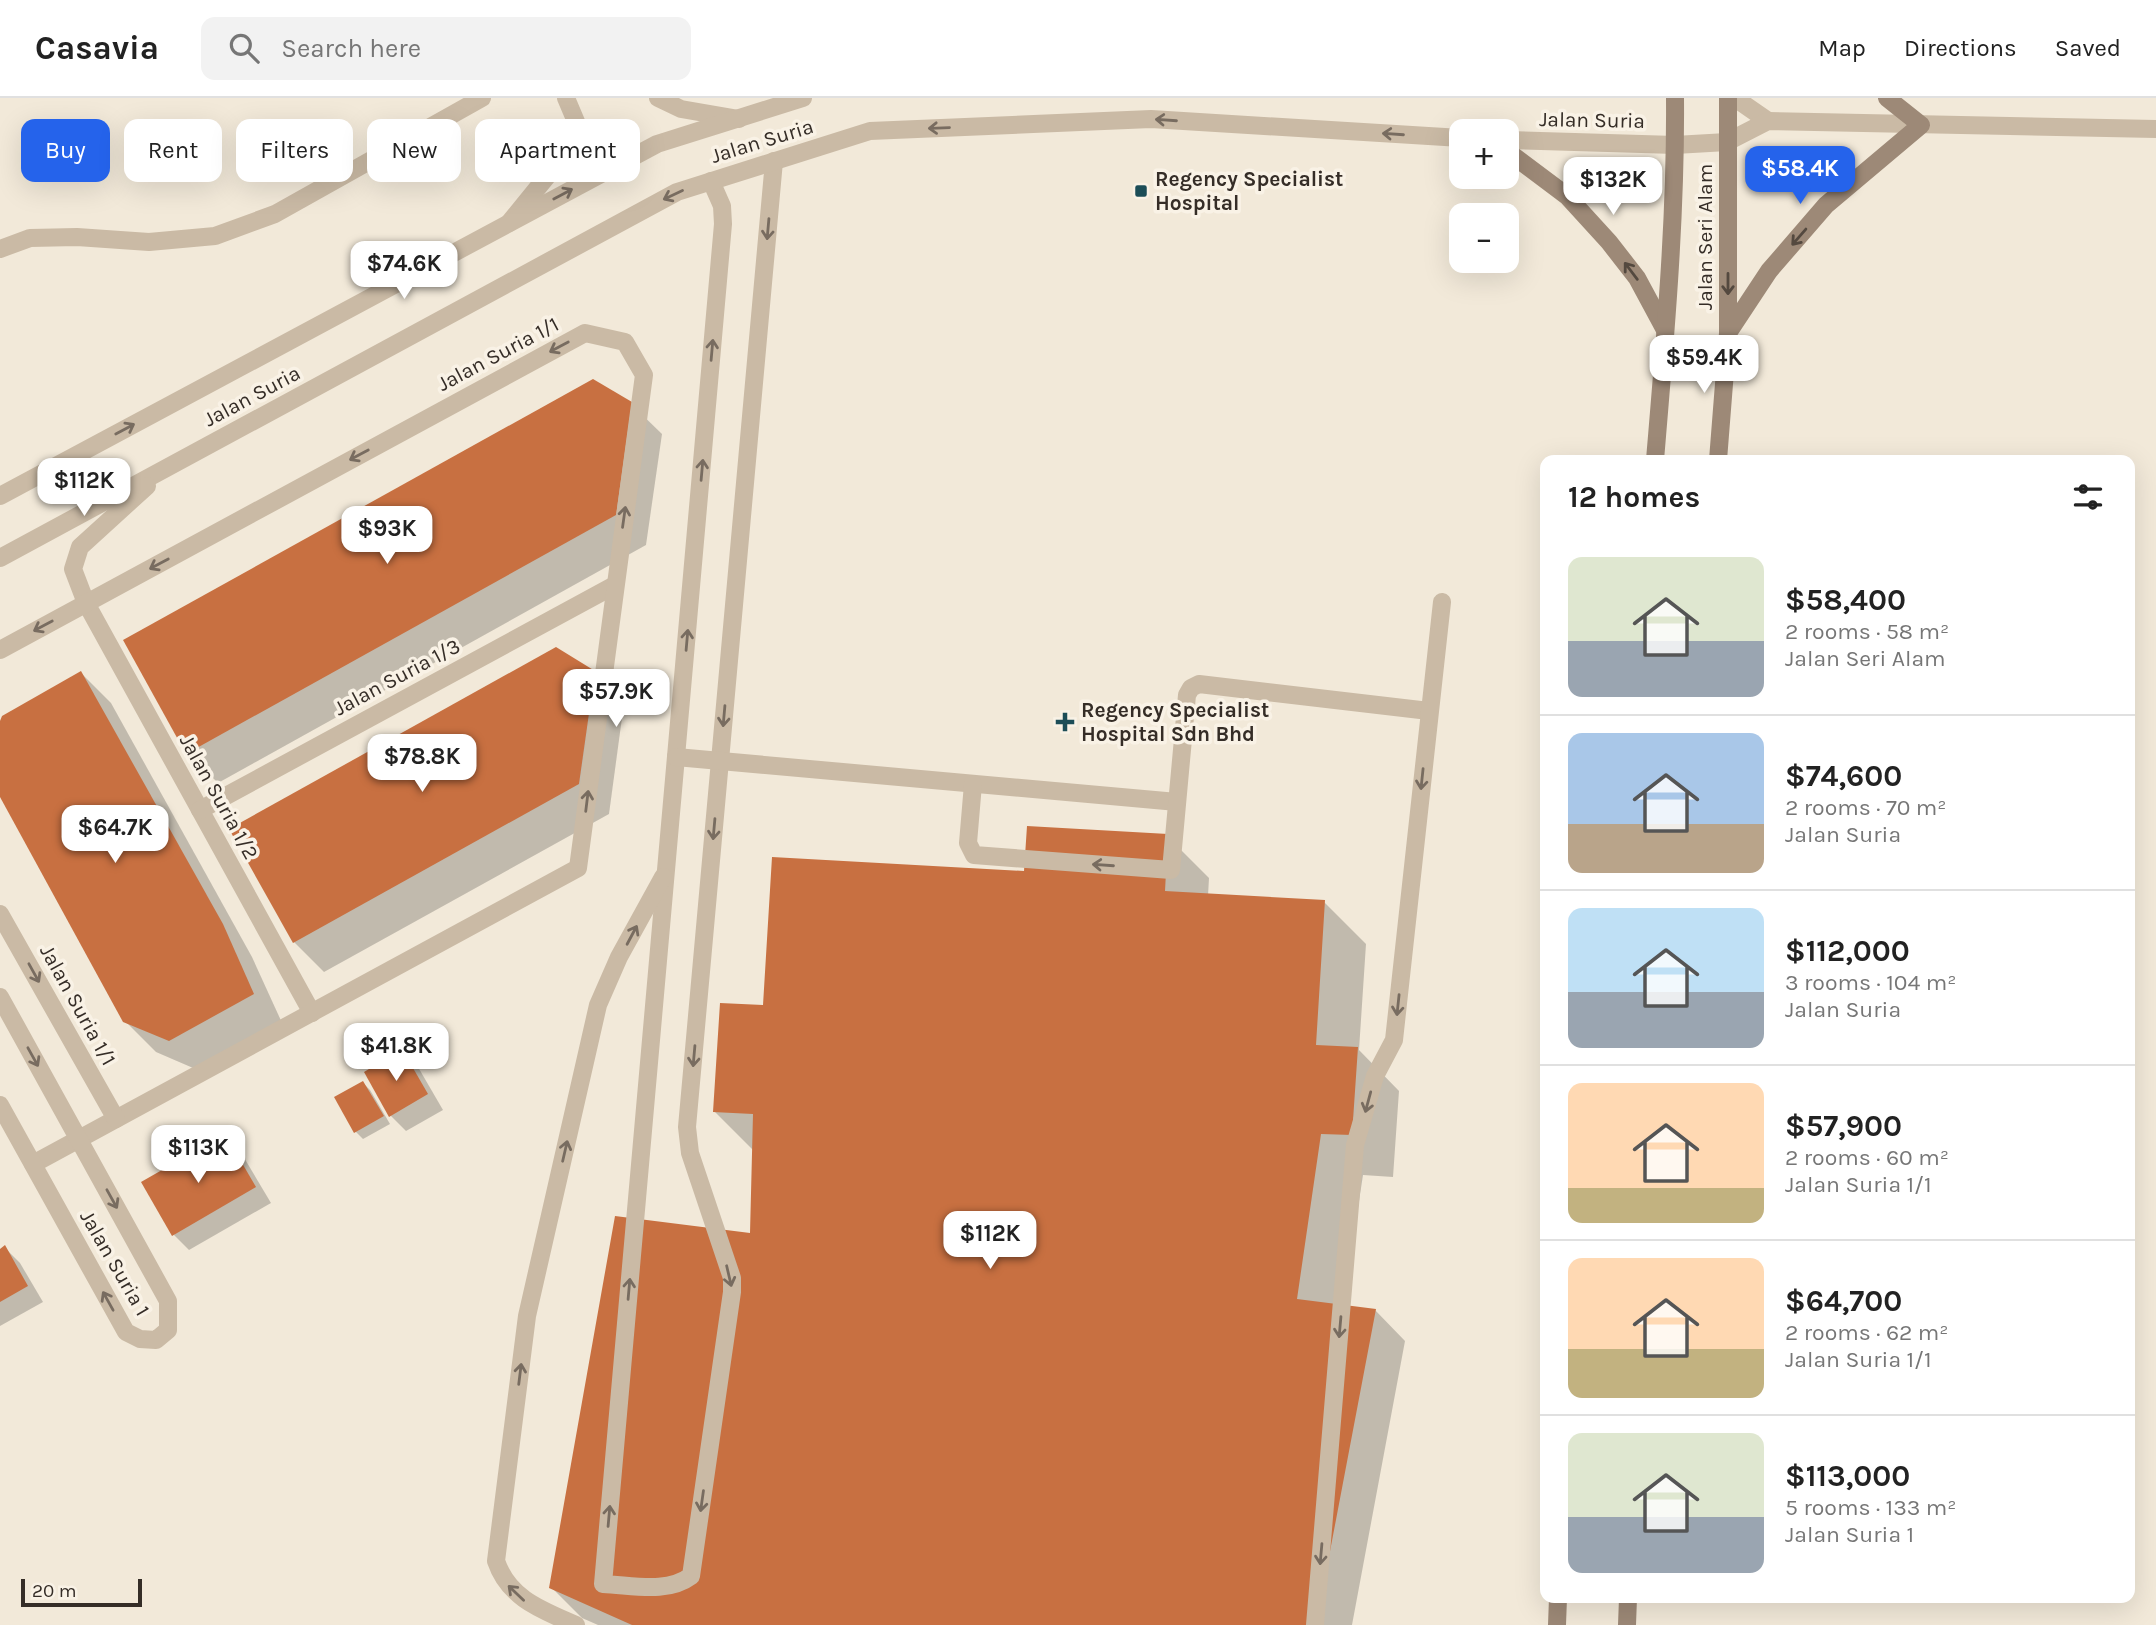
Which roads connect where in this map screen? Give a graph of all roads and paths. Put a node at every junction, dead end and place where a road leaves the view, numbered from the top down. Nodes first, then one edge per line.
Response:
1 (482, 98) edge
2 (566, 98) edge
3 (658, 98) edge
4 (803, 98) edge
5 (1675, 98) edge
6 (1728, 98) edge
7 (1735, 98) edge
8 (1887, 98) edge
9 (739, 119) junction
10 (1768, 121) junction
11 (1921, 125) junction
12 (2156, 129) edge
13 (1449, 137) edge
14 (1519, 141) edge
15 (1727, 142) junction
16 (1675, 145) junction
17 (1519, 160) edge
18 (774, 161) junction
19 (711, 181) junction
20 (509, 223) junction
21 (0, 249) edge
22 (1665, 330) junction
23 (1728, 332) junction
24 (1655, 455) edge
25 (1718, 455) edge
26 (168, 467) junction
27 (0, 496) edge
28 (0, 558) edge
29 (615, 585) junction
30 (1442, 602) dead end
31 (86, 603) junction
32 (0, 650) edge
33 (1429, 711) junction
34 (676, 757) junction
35 (720, 761) junction
36 (974, 784) junction
37 (1177, 802) junction
38 (200, 810) junction
39 (666, 870) junction
40 (0, 914) edge
41 (0, 997) edge
42 (312, 1013) junction
43 (0, 1105) edge
44 (116, 1119) junction
45 (79, 1139) junction
46 (33, 1164) junction
47 (1558, 1603) edge
48 (1628, 1603) edge
49 (576, 1625) edge
50 (1315, 1625) edge
51 (1557, 1625) edge
52 (1628, 1625) edge

1 - 21 street
2 - 20 street
3 - 9 street
4 - 9 street, Jalan Suria
5 - 16 main road, Jalan Seri Alam
6 - 15 main road, Jalan Seri Alam
7 - 10 street
8 - 11 main road
20 -> 9 street, Jalan Suria
10 - 11 street
10 - 15 street
11 - 12 street
11 -> 23 main road
13 -> 18 street, Jalan Suria
14 - 16 street, Jalan Suria
15 - 16 street, Jalan Suria
15 -> 23 main road, Jalan Seri Alam
16 - 22 main road, Jalan Seri Alam
22 -> 17 main road
18 - 19 street, Jalan Suria
18 -> 35 street
19 -> 26 street, Jalan Suria
34 -> 19 street
27 -> 20 street, Jalan Suria
22 - 24 main road, Jalan Seri Alam
23 - 25 main road, Jalan Seri Alam
26 - 28 street, Jalan Suria
26 - 31 street, Jalan Suria 1/2
29 -> 31 street, Jalan Suria 1/1
29 - 38 street, Jalan Suria 1/3
42 -> 29 street, Jalan Suria 1/1
30 - 33 street
31 -> 32 street, Jalan Suria 1/1
31 - 38 street, Jalan Suria 1/2
33 - 37 street
33 -> 50 street
34 - 35 street
34 - 39 street
35 - 36 street
35 -> 39 street
36 - 37 street
37 -> 36 street
38 - 42 street, Jalan Suria 1/2
49 -> 39 street
40 -> 44 street, Jalan Suria 1/1
41 -> 45 street, Jalan Suria 1
42 - 44 street
43 - 46 street, Jalan Suria 1
44 - 45 street
45 - 46 street
45 -> 46 street, Jalan Suria 1
47 - 51 main road
48 - 52 main road

